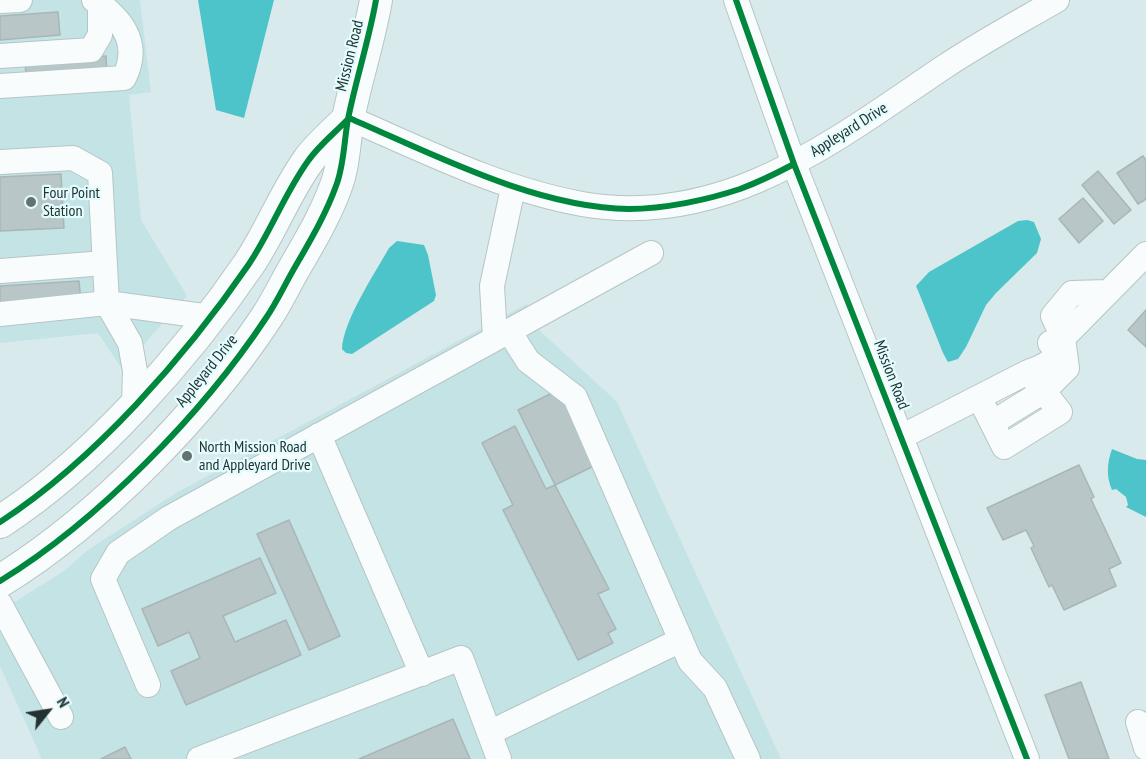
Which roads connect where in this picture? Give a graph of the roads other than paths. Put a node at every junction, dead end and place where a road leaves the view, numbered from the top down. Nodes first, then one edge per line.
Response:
1 (20, 0) edge
2 (376, 0) edge
3 (736, 0) edge
4 (1057, 0) edge
5 (0, 1) edge
6 (97, 2) edge
7 (0, 56) edge
8 (0, 86) edge
9 (349, 118) junction
10 (0, 162) edge
11 (794, 164) junction
12 (513, 188) junction
13 (651, 253) dead end
14 (1146, 254) edge
15 (105, 263) junction
16 (0, 271) edge
17 (107, 303) junction
18 (0, 314) edge
19 (211, 317) junction
20 (502, 334) junction
21 (1063, 338) junction
22 (1028, 372) junction
23 (1044, 392) junction
24 (979, 397) junction
25 (134, 405) junction
26 (319, 435) junction
27 (901, 437) junction
28 (0, 522) edge
29 (0, 581) edge
30 (0, 604) edge
31 (681, 640) junction
32 (422, 674) junction
33 (148, 685) dead end
34 (61, 717) dead end
35 (1138, 722) dead end
36 (489, 733) junction
37 (1146, 748) edge
38 (211, 757) edge
39 (499, 759) edge
40 (748, 759) edge
41 (1027, 759) edge

1 - 5 street
2 - 9 main road, Mission Road
3 - 11 street, Mission Road
4 - 11 street, Appleyard Drive
6 - 7 street
6 - 8 street
9 - 12 street, Appleyard Drive
9 - 19 main road, Appleyard Drive
9 - 29 main road, Appleyard Drive
10 - 15 street
11 - 12 street, Appleyard Drive
11 - 27 street, Mission Road
12 - 20 street
13 - 20 street
14 - 21 street
15 - 16 street
15 - 17 street
17 - 18 street
17 - 19 street
17 - 25 street
19 - 25 main road, Appleyard Drive
20 - 26 street
20 - 31 street
21 - 22 street
21 - 23 street
22 - 23 street
22 - 24 street
23 - 24 street
24 - 27 street
25 - 28 main road, Appleyard Drive
26 - 32 street
26 - 33 street
27 - 41 street, Mission Road
30 - 34 street
31 - 36 street
31 - 40 street
32 - 36 street
32 - 38 street
35 - 37 street
36 - 39 street

